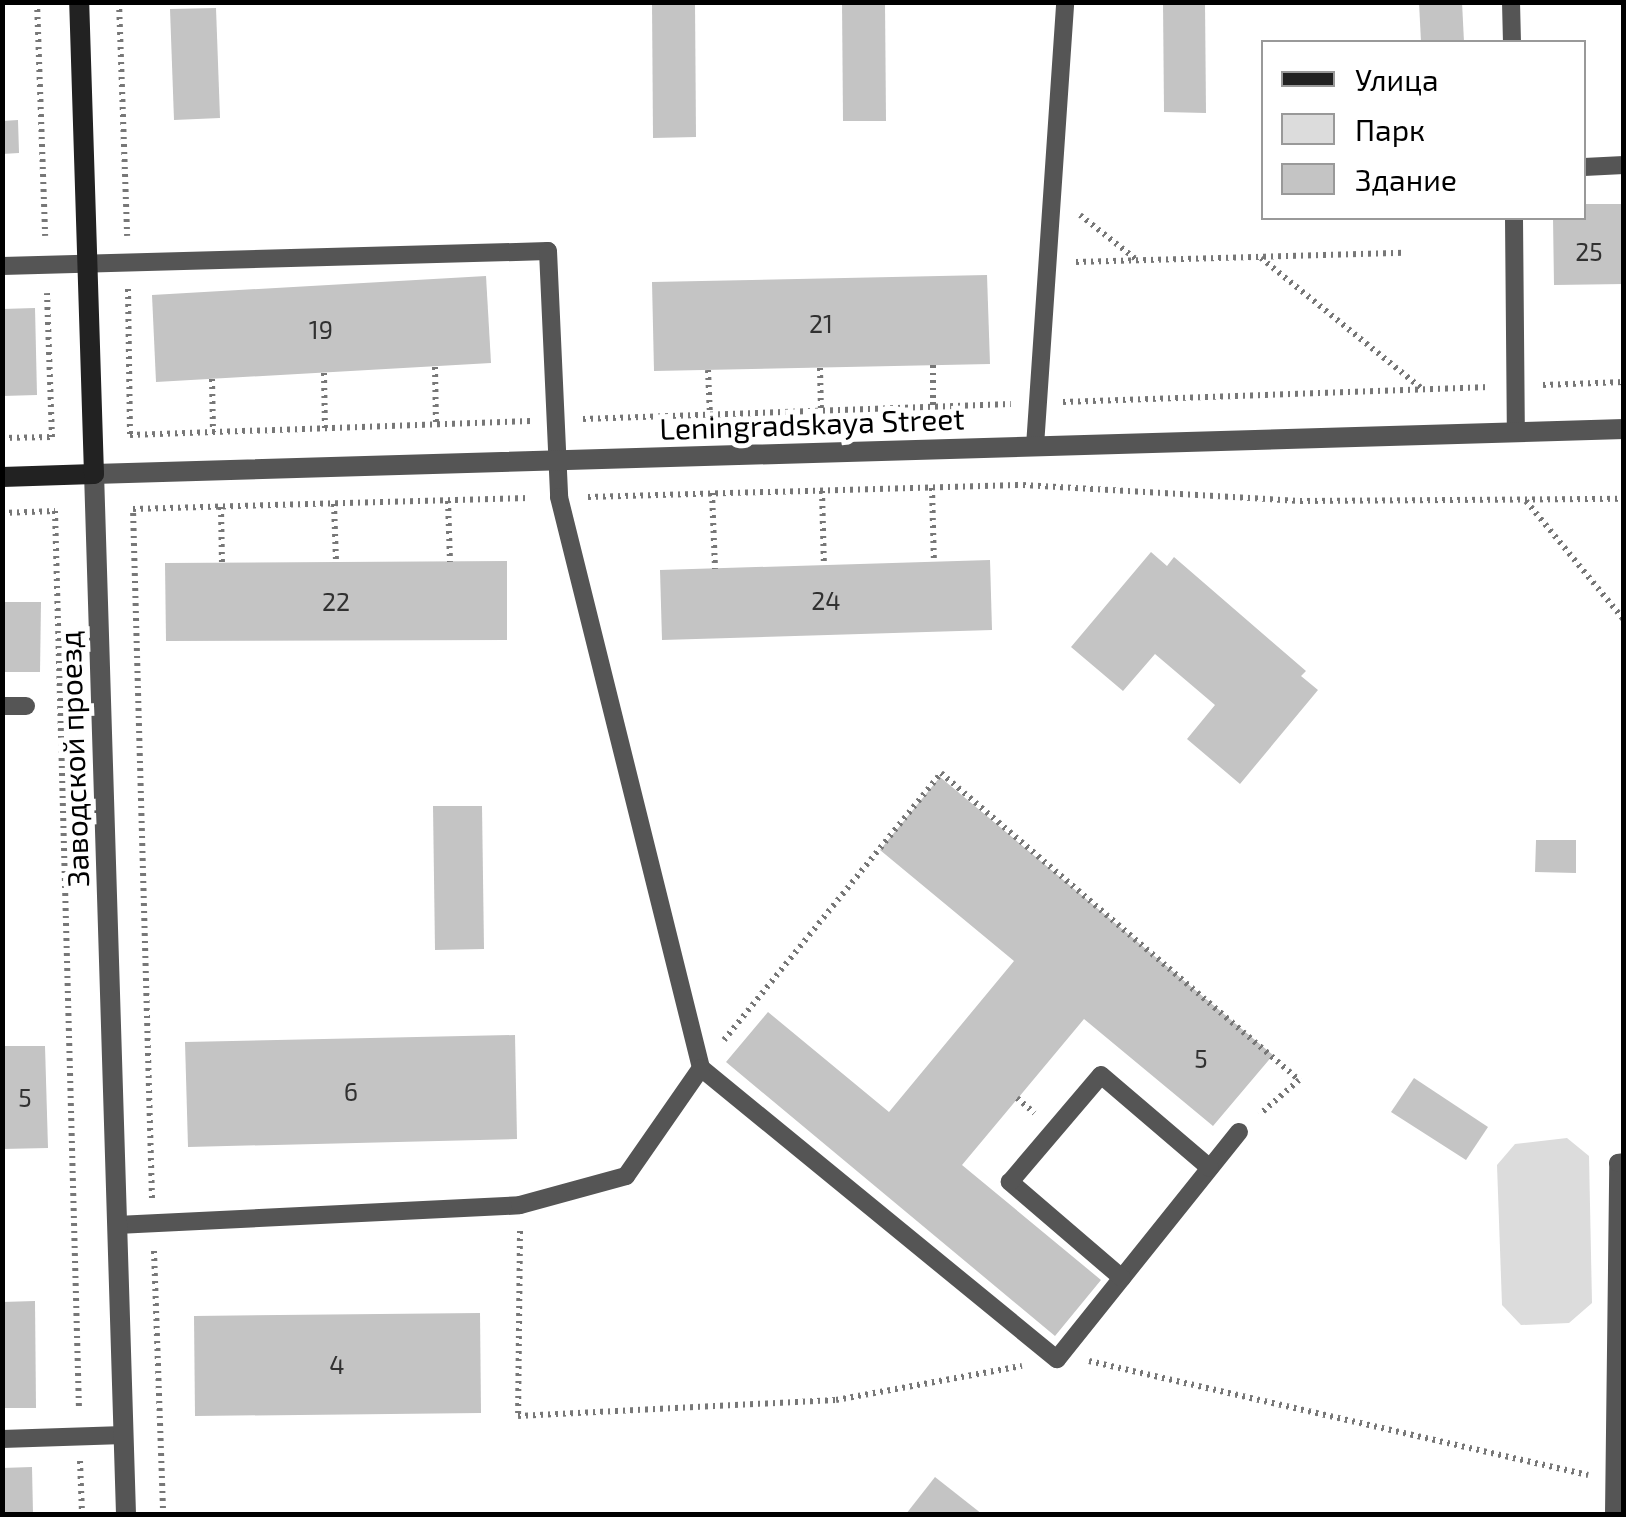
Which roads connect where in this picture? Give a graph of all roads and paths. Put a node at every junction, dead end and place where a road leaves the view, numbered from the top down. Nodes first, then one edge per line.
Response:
1 (36, 2) edge
2 (79, 2) edge
3 (120, 2) edge
4 (1066, 2) edge
5 (1511, 2) edge
6 (1512, 40) edge
7 (1624, 166) edge
8 (1586, 167) edge
9 (1051, 191) junction
10 (1514, 220) edge
11 (1404, 253) dead end
12 (1260, 257) junction
13 (1138, 260) junction
14 (128, 263) junction
15 (87, 264) junction
16 (1044, 264) junction
17 (46, 265) junction
18 (2, 266) edge
19 (933, 366) dead end
20 (435, 367) dead end
21 (820, 368) dead end
22 (708, 370) dead end
23 (324, 373) dead end
24 (212, 379) dead end
25 (1624, 382) edge
26 (1515, 386) junction
27 (1422, 390) junction
28 (1034, 403) junction
29 (934, 407) junction
30 (821, 411) junction
31 (710, 415) junction
32 (552, 420) junction
33 (436, 424) junction
34 (325, 428) junction
35 (1624, 429) edge
36 (213, 432) junction
37 (1516, 432) junction
38 (2, 438) edge
39 (1035, 446) junction
40 (556, 461) junction
41 (94, 474) junction
42 (2, 477) edge
43 (1023, 485) dead end
44 (932, 488) dead end
45 (822, 491) dead end
46 (712, 494) dead end
47 (1624, 498) edge
48 (448, 501) dead end
49 (1526, 501) junction
50 (334, 504) dead end
51 (221, 506) dead end
52 (133, 509) dead end
53 (2, 512) edge
54 (222, 562) dead end
55 (336, 562) dead end
56 (450, 562) dead end
57 (934, 562) dead end
58 (824, 565) dead end
59 (715, 568) dead end
60 (1624, 620) edge
61 (2, 706) edge
62 (26, 706) dead end
63 (701, 1068) junction
64 (1238, 1132) joint
65 (1624, 1162) edge
66 (1210, 1168) junction
67 (520, 1205) junction
68 (153, 1223) junction
69 (117, 1225) junction
70 (1122, 1278) junction
71 (1057, 1359) junction
72 (80, 1436) junction
73 (124, 1436) junction
74 (2, 1439) edge
75 (1612, 1480) junction
76 (82, 1514) edge
77 (126, 1514) edge
78 (163, 1514) edge
79 (1614, 1514) edge

1 - 17 path
2 - 15 street, Заводской проезд
3 - 14 path
4 - 9 lane
5 - 6 lane
7 - 8 lane
9 - 13 path
9 - 16 lane
10 - 26 lane
11 - 12 path
12 - 13 path
12 - 27 path
13 - 16 path
14 - 15 lane
14 - 32 lane
14 - 36 path
15 - 17 lane
15 - 41 street, Заводской проезд
16 - 28 lane
17 - 18 lane
17 - 38 path
19 - 29 path
20 - 33 path
21 - 30 path
22 - 31 path
23 - 34 path
24 - 36 path
25 - 26 path
26 - 27 path
26 - 37 lane
27 - 28 path
28 - 29 path
28 - 39 lane
29 - 30 path
30 - 31 path
31 - 32 path
32 - 33 path
32 - 40 lane
33 - 34 path
34 - 36 path
35 - 37 street, Leningradskaya Street
37 - 39 street, Leningradskaya Street
39 - 40 street, Leningradskaya Street
40 - 41 street, Leningradskaya Street
40 - 63 lane
41 - 42 street, Leningradskaya Street
41 - 69 street, Заводской проезд
43 - 49 path
44 - 57 path
45 - 58 path
46 - 59 path
47 - 49 path
48 - 56 path
49 - 60 path
50 - 55 path
51 - 54 path
52 - 68 path
53 - 72 path
61 - 62 lane
63 - 64 path
63 - 67 lane
63 - 71 lane
64 - 66 lane
65 - 75 lane
66 - 70 lane
66 - 70 lane
67 - 68 lane
67 - 71 path
68 - 69 lane
68 - 78 path
69 - 73 street, Заводской проезд
70 - 71 lane
71 - 75 path
72 - 73 lane
72 - 74 lane
72 - 76 path
73 - 77 street, Заводской проезд
75 - 79 lane

